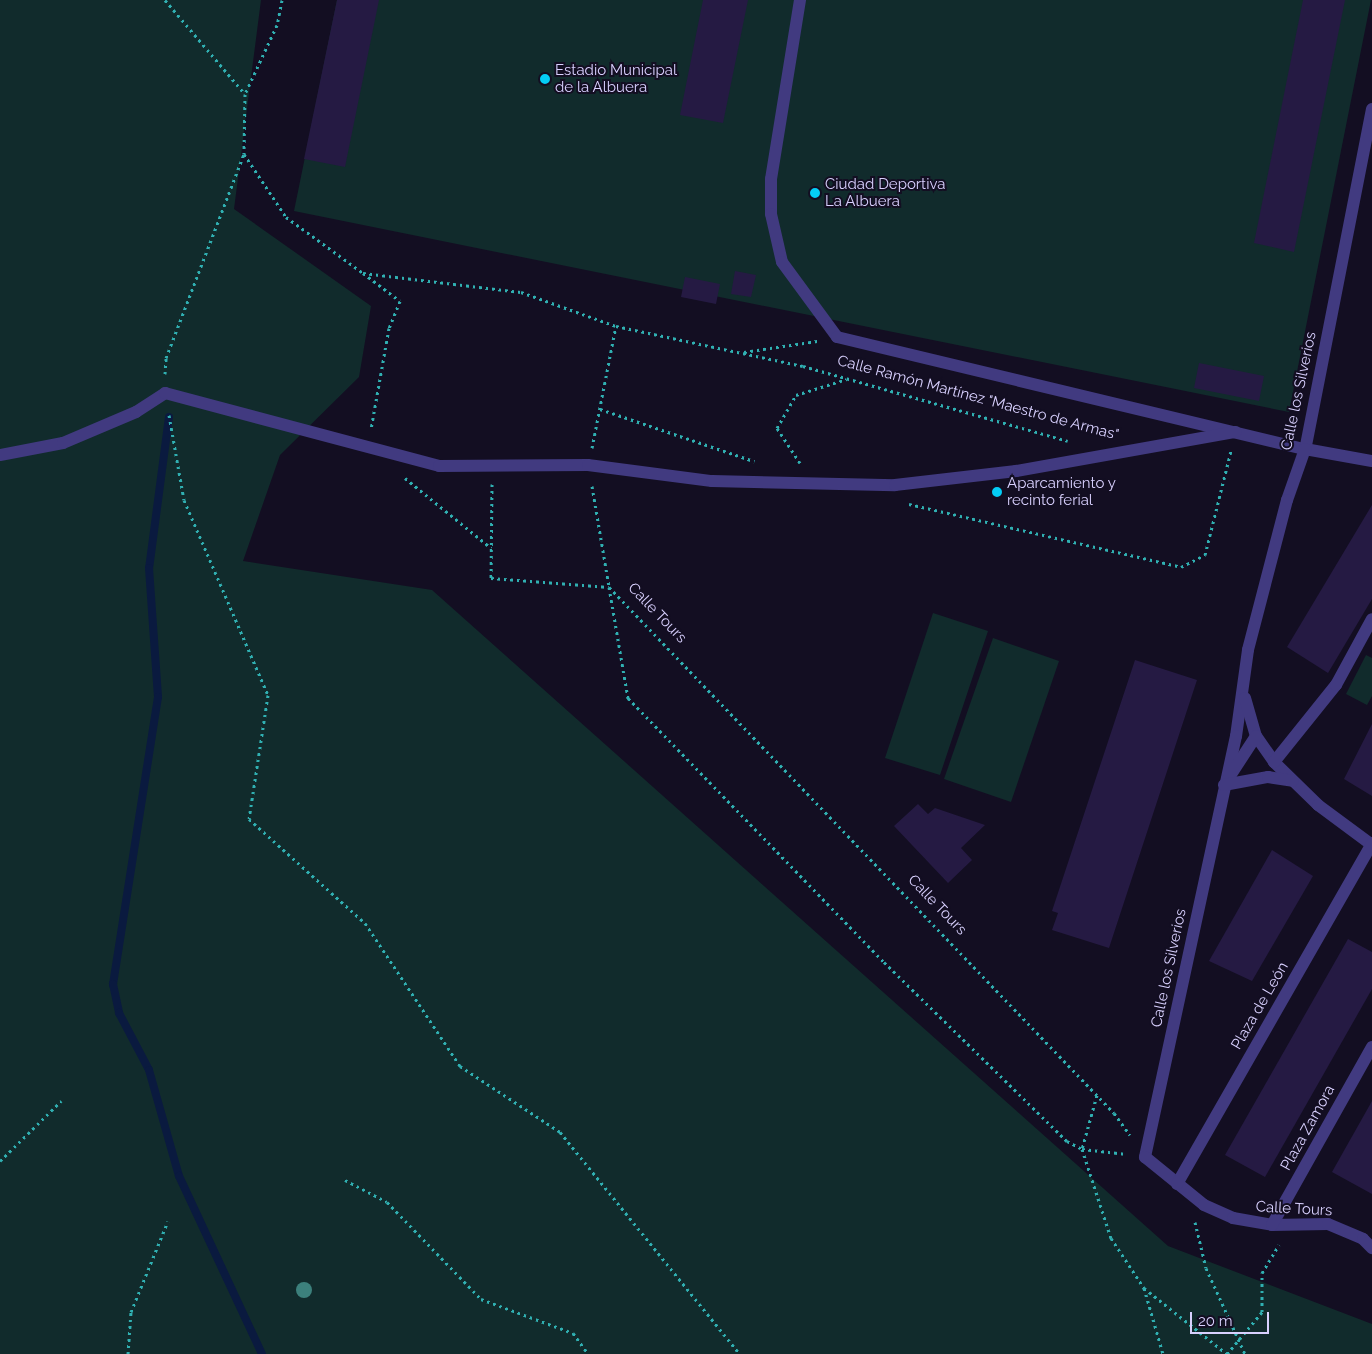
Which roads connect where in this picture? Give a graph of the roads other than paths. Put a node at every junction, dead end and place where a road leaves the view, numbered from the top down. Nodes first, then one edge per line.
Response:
1 (800, 0) edge
2 (1372, 109) edge
3 (1366, 168) edge
4 (1236, 432) junction
5 (1305, 449) junction
6 (0, 455) edge
7 (1372, 461) edge
8 (1372, 619) edge
9 (1244, 695) junction
10 (1236, 736) junction
11 (1256, 736) junction
12 (1274, 762) junction
13 (1292, 781) junction
14 (1224, 785) junction
15 (1372, 844) edge
16 (1372, 1047) edge
17 (1145, 1157) joint
18 (1177, 1184) junction
19 (1272, 1226) junction
20 (1372, 1248) edge

1 - 4 street, Calle Ramón Martínez "Maestro de Armas"
2 - 3 street, Calle los Silverios
3 - 5 street, Calle los Silverios
4 - 5 street, Calle Ramón Martínez "Maestro de Armas"
4 - 6 street, Calle Ramón Martínez "Maestro de Armas"
5 - 7 street, Calle Ramón Martínez "Maestro de Armas"
5 - 9 street, Calle los Silverios
8 - 12 street
9 - 10 street, Calle los Silverios
9 - 11 street
10 - 11 street
10 - 14 street, Calle los Silverios
11 - 12 street
11 - 14 street, Calle los Silverios
12 - 13 street
13 - 14 street
13 - 15 street
14 - 17 street, Calle los Silverios
15 - 18 street, Plaza de León
16 - 19 street, Plaza Zamora
17 - 18 street, Calle Tours
18 - 19 street, Calle Tours
19 - 20 street, Calle Tours

